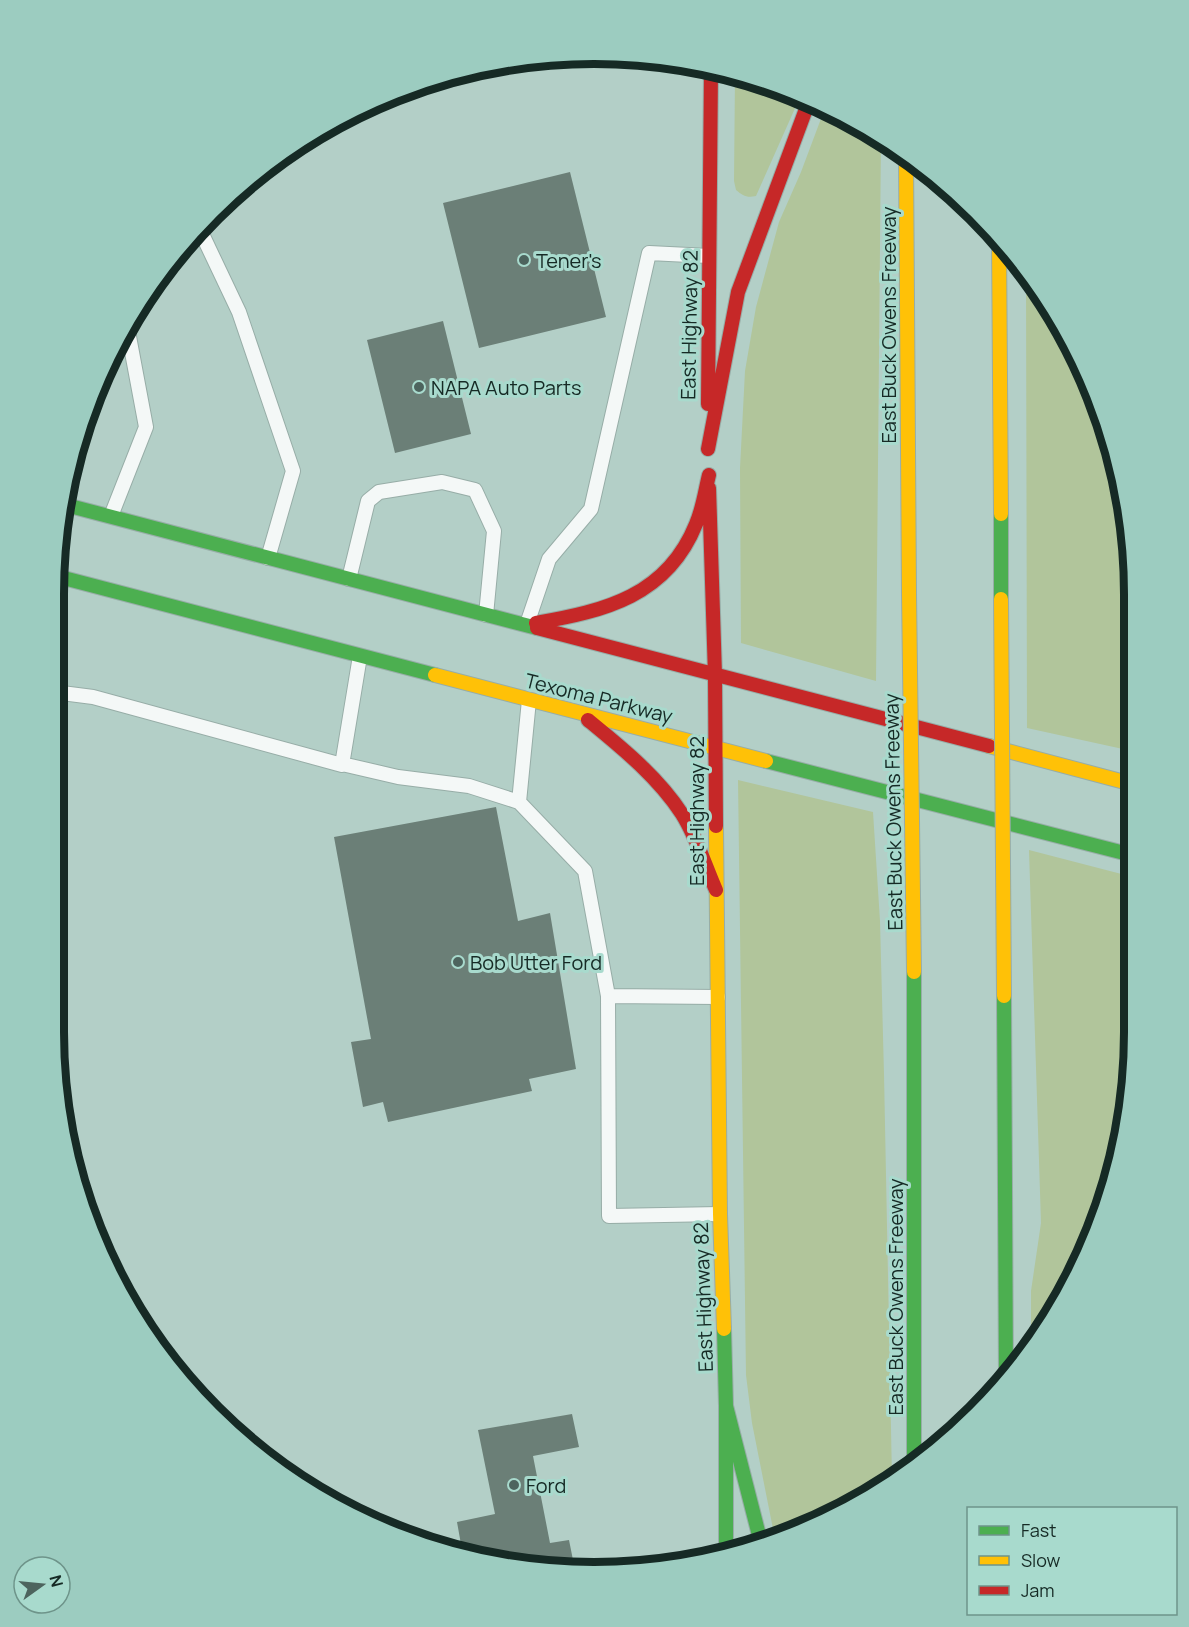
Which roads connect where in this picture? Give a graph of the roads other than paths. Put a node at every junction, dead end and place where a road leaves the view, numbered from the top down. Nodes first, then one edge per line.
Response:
1 (711, 78) edge
2 (806, 109) edge
3 (906, 166) edge
4 (204, 237) edge
5 (999, 252) edge
6 (710, 256) junction
7 (130, 340) edge
8 (708, 449) junction
9 (709, 475) junction
10 (72, 507) edge
11 (111, 516) junction
12 (268, 558) junction
13 (65, 578) edge
14 (349, 579) junction
15 (486, 615) junction
16 (526, 625) junction
17 (360, 656) junction
18 (716, 675) junction
19 (64, 693) edge
20 (529, 700) junction
21 (579, 714) junction
22 (714, 748) junction
23 (342, 764) junction
24 (1124, 782) edge
25 (519, 802) junction
26 (1124, 853) edge
27 (716, 890) junction
28 (608, 996) junction
29 (718, 997) junction
30 (720, 1214) junction
31 (1006, 1366) edge
32 (726, 1406) junction
33 (914, 1455) edge
34 (759, 1536) edge
35 (726, 1545) edge

1 - 6 main road, East Highway 82
2 - 8 main road
3 - 33 main road, East Buck Owens Freeway, bridge
4 - 12 lane
5 - 31 main road, bridge
6 - 8 main road, East Highway 82
6 - 16 lane
7 - 11 lane
8 - 9 main road, East Highway 82
9 - 16 main road
9 - 18 main road, East Highway 82
10 - 11 main road
11 - 12 main road
12 - 14 main road
13 - 17 main road, Texoma Parkway
14 - 15 main road
14 - 15 lane
15 - 16 main road
16 - 18 main road
17 - 20 main road, Texoma Parkway
17 - 23 lane
18 - 22 main road, East Highway 82
18 - 24 main road
19 - 23 lane
20 - 21 main road, Texoma Parkway
20 - 25 lane
21 - 22 main road, Texoma Parkway
21 - 27 main road
22 - 26 main road, Texoma Parkway
22 - 27 main road, East Highway 82
23 - 25 lane
25 - 28 lane
27 - 29 main road, East Highway 82
28 - 29 lane
28 - 30 lane
29 - 30 main road, East Highway 82
30 - 32 main road, East Highway 82
32 - 34 main road
32 - 35 main road, East Highway 82

